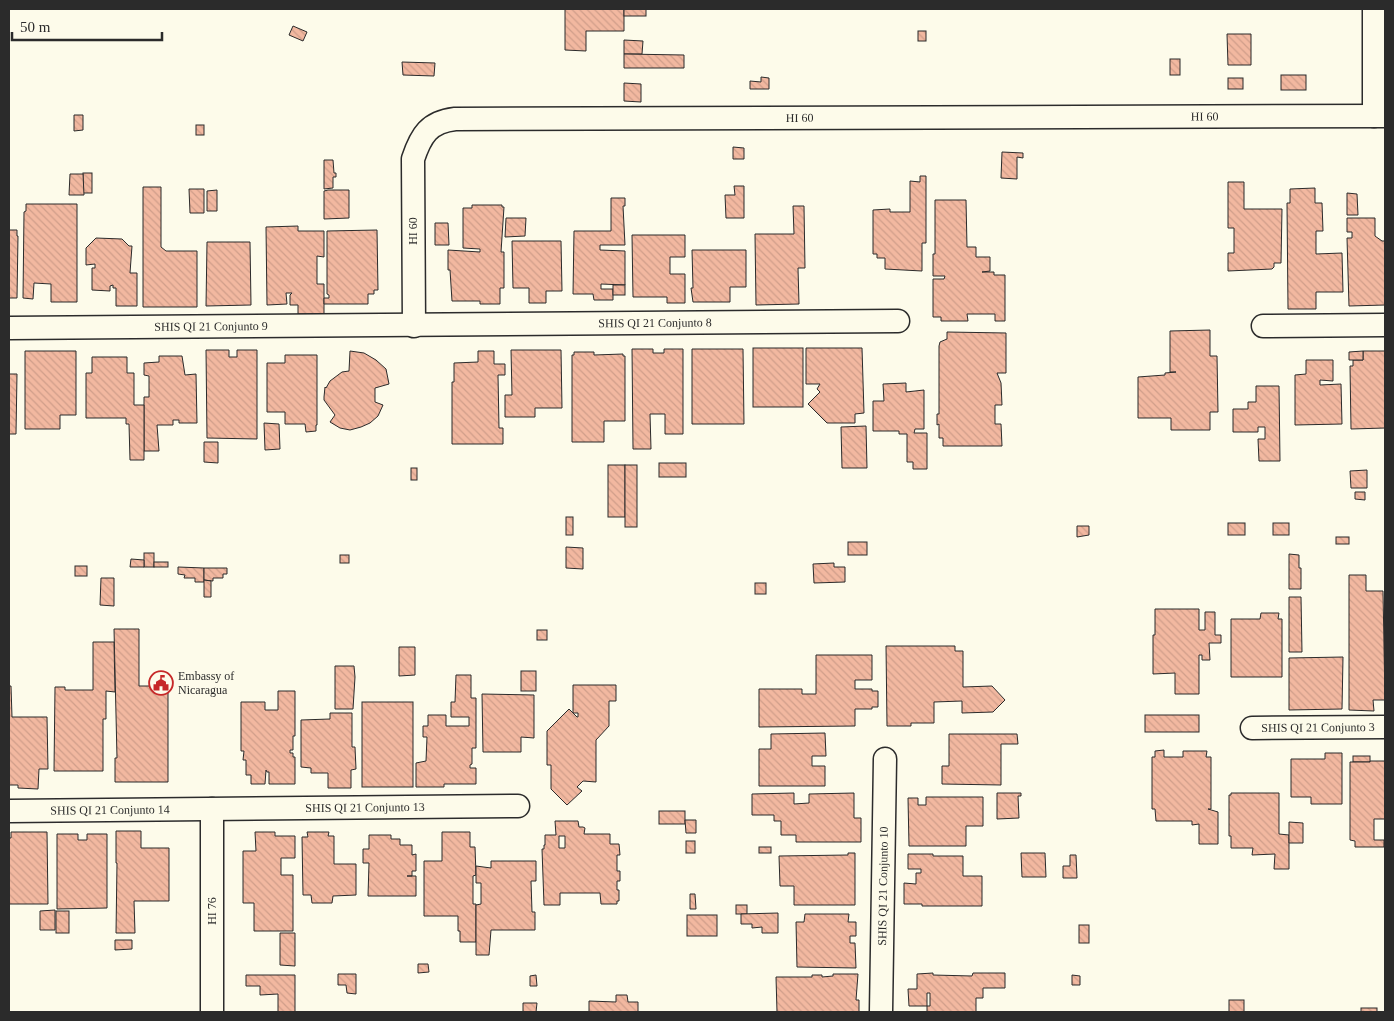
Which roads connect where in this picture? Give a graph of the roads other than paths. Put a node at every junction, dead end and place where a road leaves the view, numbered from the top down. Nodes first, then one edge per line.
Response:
1 (1374, 9) edge
2 (1380, 116) edge
3 (898, 321) dead end
4 (1385, 325) edge
5 (414, 326) junction
6 (1263, 326) dead end
7 (9, 328) edge
8 (1385, 727) edge
9 (1252, 728) dead end
10 (885, 759) dead end
11 (518, 806) dead end
12 (212, 810) junction
13 (9, 811) edge
14 (212, 1012) edge
15 (881, 1012) edge

1 - 2 street, HI 60
2 - 5 street, HI 60
3 - 5 street, SHIS QI 21 Conjunto 8
4 - 6 street
5 - 7 street, SHIS QI 21 Conjunto 9
8 - 9 street, SHIS QI 21 Conjunto 3
10 - 15 street, SHIS QI 21 Conjunto 10
11 - 12 street, SHIS QI 21 Conjunto 13
12 - 13 street, SHIS QI 21 Conjunto 14
12 - 14 street, HI 76

